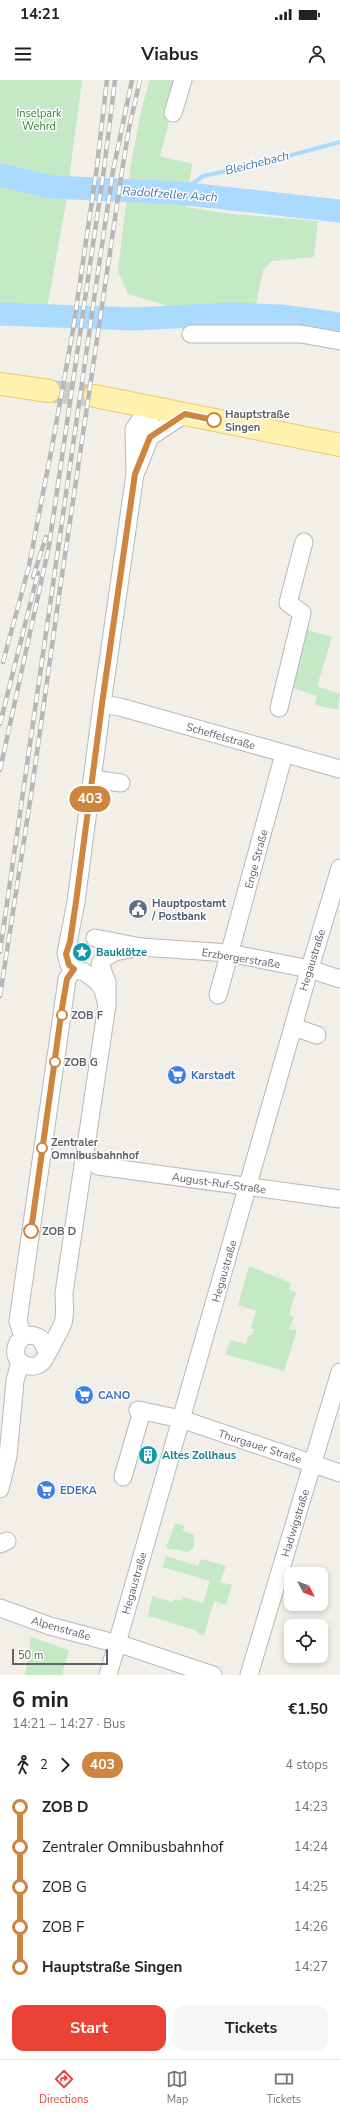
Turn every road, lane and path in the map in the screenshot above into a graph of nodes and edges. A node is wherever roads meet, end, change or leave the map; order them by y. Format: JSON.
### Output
{"nodes":[{"id":1,"x":183,"y":80,"type":"edge"},
{"id":2,"x":173,"y":114,"type":"dead end"},
{"id":3,"x":191,"y":334,"type":"dead end"},
{"id":4,"x":340,"y":341,"type":"edge"},
{"id":5,"x":0,"y":384,"type":"edge"},
{"id":6,"x":50,"y":391,"type":"tunnel mouth"},
{"id":7,"x":95,"y":396,"type":"tunnel mouth"},
{"id":8,"x":116,"y":400,"type":"junction"},
{"id":9,"x":149,"y":408,"type":"junction"},
{"id":10,"x":185,"y":414,"type":"junction"},
{"id":11,"x":134,"y":429,"type":"junction"},
{"id":12,"x":150,"y":437,"type":"junction"},
{"id":13,"x":340,"y":445,"type":"edge"},
{"id":14,"x":135,"y":474,"type":"junction"},
{"id":15,"x":304,"y":542,"type":"dead end"},
{"id":16,"x":102,"y":704,"type":"junction"},
{"id":17,"x":279,"y":708,"type":"dead end"},
{"id":18,"x":284,"y":754,"type":"junction"},
{"id":19,"x":340,"y":769,"type":"edge"},
{"id":20,"x":92,"y":780,"type":"junction"},
{"id":21,"x":121,"y":784,"type":"dead end"},
{"id":22,"x":340,"y":868,"type":"edge"},
{"id":23,"x":76,"y":902,"type":"junction"},
{"id":24,"x":93,"y":937,"type":"junction"},
{"id":25,"x":70,"y":942,"type":"junction"},
{"id":26,"x":141,"y":947,"type":"junction"},
{"id":27,"x":230,"y":952,"type":"junction"},
{"id":28,"x":101,"y":962,"type":"junction"},
{"id":29,"x":310,"y":969,"type":"junction"},
{"id":30,"x":79,"y":971,"type":"junction"},
{"id":31,"x":340,"y":978,"type":"edge"},
{"id":32,"x":218,"y":995,"type":"dead end"},
{"id":33,"x":107,"y":1006,"type":"junction"},
{"id":34,"x":293,"y":1027,"type":"junction"},
{"id":35,"x":317,"y":1035,"type":"dead end"},
{"id":36,"x":98,"y":1166,"type":"dead end"},
{"id":37,"x":248,"y":1187,"type":"junction"},
{"id":38,"x":340,"y":1199,"type":"edge"},
{"id":39,"x":64,"y":1302,"type":"junction"},
{"id":40,"x":30,"y":1337,"type":"junction"},
{"id":41,"x":46,"y":1352,"type":"junction"},
{"id":42,"x":20,"y":1362,"type":"junction"},
{"id":43,"x":340,"y":1372,"type":"edge"},
{"id":44,"x":181,"y":1419,"type":"junction"},
{"id":45,"x":313,"y":1464,"type":"junction"},
{"id":46,"x":340,"y":1473,"type":"edge"},
{"id":47,"x":124,"y":1477,"type":"dead end"},
{"id":48,"x":0,"y":1489,"type":"edge"},
{"id":49,"x":0,"y":1608,"type":"edge"},
{"id":50,"x":117,"y":1643,"type":"junction"},
{"id":51,"x":108,"y":1675,"type":"edge"},
{"id":52,"x":213,"y":1675,"type":"edge"},
{"id":53,"x":250,"y":1675,"type":"edge"}],
"edges":[{"from":1,"to":2,"type":"street"},
{"from":3,"to":4,"type":"street"},
{"from":5,"to":6,"type":"main road"},
{"from":7,"to":8,"type":"main road"},
{"from":8,"to":9,"type":"main road"},
{"from":8,"to":11,"type":"street"},
{"from":9,"to":10,"type":"main road"},
{"from":9,"to":11,"type":"street"},
{"from":9,"to":12,"type":"street"},
{"from":10,"to":12,"type":"street"},
{"from":10,"to":13,"type":"main road"},
{"from":11,"to":14,"type":"street"},
{"from":12,"to":14,"type":"street"},
{"from":14,"to":16,"type":"street"},
{"from":15,"to":17,"type":"street"},
{"from":16,"to":18,"type":"street","name":"Scheffelstraße"},
{"from":16,"to":20,"type":"street"},
{"from":18,"to":19,"type":"street","name":"Scheffelstraße"},
{"from":18,"to":27,"type":"street","name":"Enge Straße"},
{"from":20,"to":21,"type":"street"},
{"from":20,"to":23,"type":"street"},
{"from":22,"to":29,"type":"street","name":"Hegaustraße"},
{"from":23,"to":24,"type":"street"},
{"from":23,"to":25,"type":"street"},
{"from":24,"to":25,"type":"street"},
{"from":24,"to":26,"type":"street","name":"Erzbergerstraße"},
{"from":24,"to":28,"type":"street"},
{"from":25,"to":30,"type":"street"},
{"from":26,"to":27,"type":"street","name":"Erzbergerstraße"},
{"from":26,"to":28,"type":"street","name":"Erzbergerstraße"},
{"from":27,"to":29,"type":"street","name":"Erzbergerstraße"},
{"from":27,"to":32,"type":"street","name":"Enge Straße"},
{"from":28,"to":30,"type":"street"},
{"from":28,"to":33,"type":"street"},
{"from":29,"to":31,"type":"street","name":"Erzbergerstraße"},
{"from":29,"to":34,"type":"street","name":"Hegaustraße"},
{"from":30,"to":33,"type":"street"},
{"from":30,"to":40,"type":"street"},
{"from":33,"to":39,"type":"street"},
{"from":34,"to":35,"type":"street"},
{"from":34,"to":37,"type":"street","name":"Hegaustraße"},
{"from":36,"to":37,"type":"street","name":"August-Ruf-Straße"},
{"from":37,"to":38,"type":"street","name":"August-Ruf-Straße"},
{"from":37,"to":44,"type":"street","name":"Hegaustraße"},
{"from":39,"to":40,"type":"street"},
{"from":39,"to":41,"type":"street"},
{"from":40,"to":41,"type":"street"},
{"from":40,"to":42,"type":"street"},
{"from":41,"to":42,"type":"street"},
{"from":42,"to":48,"type":"street"},
{"from":43,"to":45,"type":"street","name":"Hadwigstraße"},
{"from":44,"to":45,"type":"street","name":"Thurgauer Straße"},
{"from":44,"to":47,"type":"street","name":"Thurgauer Straße"},
{"from":44,"to":50,"type":"street","name":"Hegaustraße"},
{"from":45,"to":46,"type":"street","name":"Thurgauer Straße"},
{"from":45,"to":53,"type":"street","name":"Hadwigstraße"},
{"from":49,"to":50,"type":"street","name":"Alpenstraße"},
{"from":50,"to":51,"type":"street","name":"Hegaustraße"},
{"from":50,"to":52,"type":"street","name":"Alpenstraße"}]}
